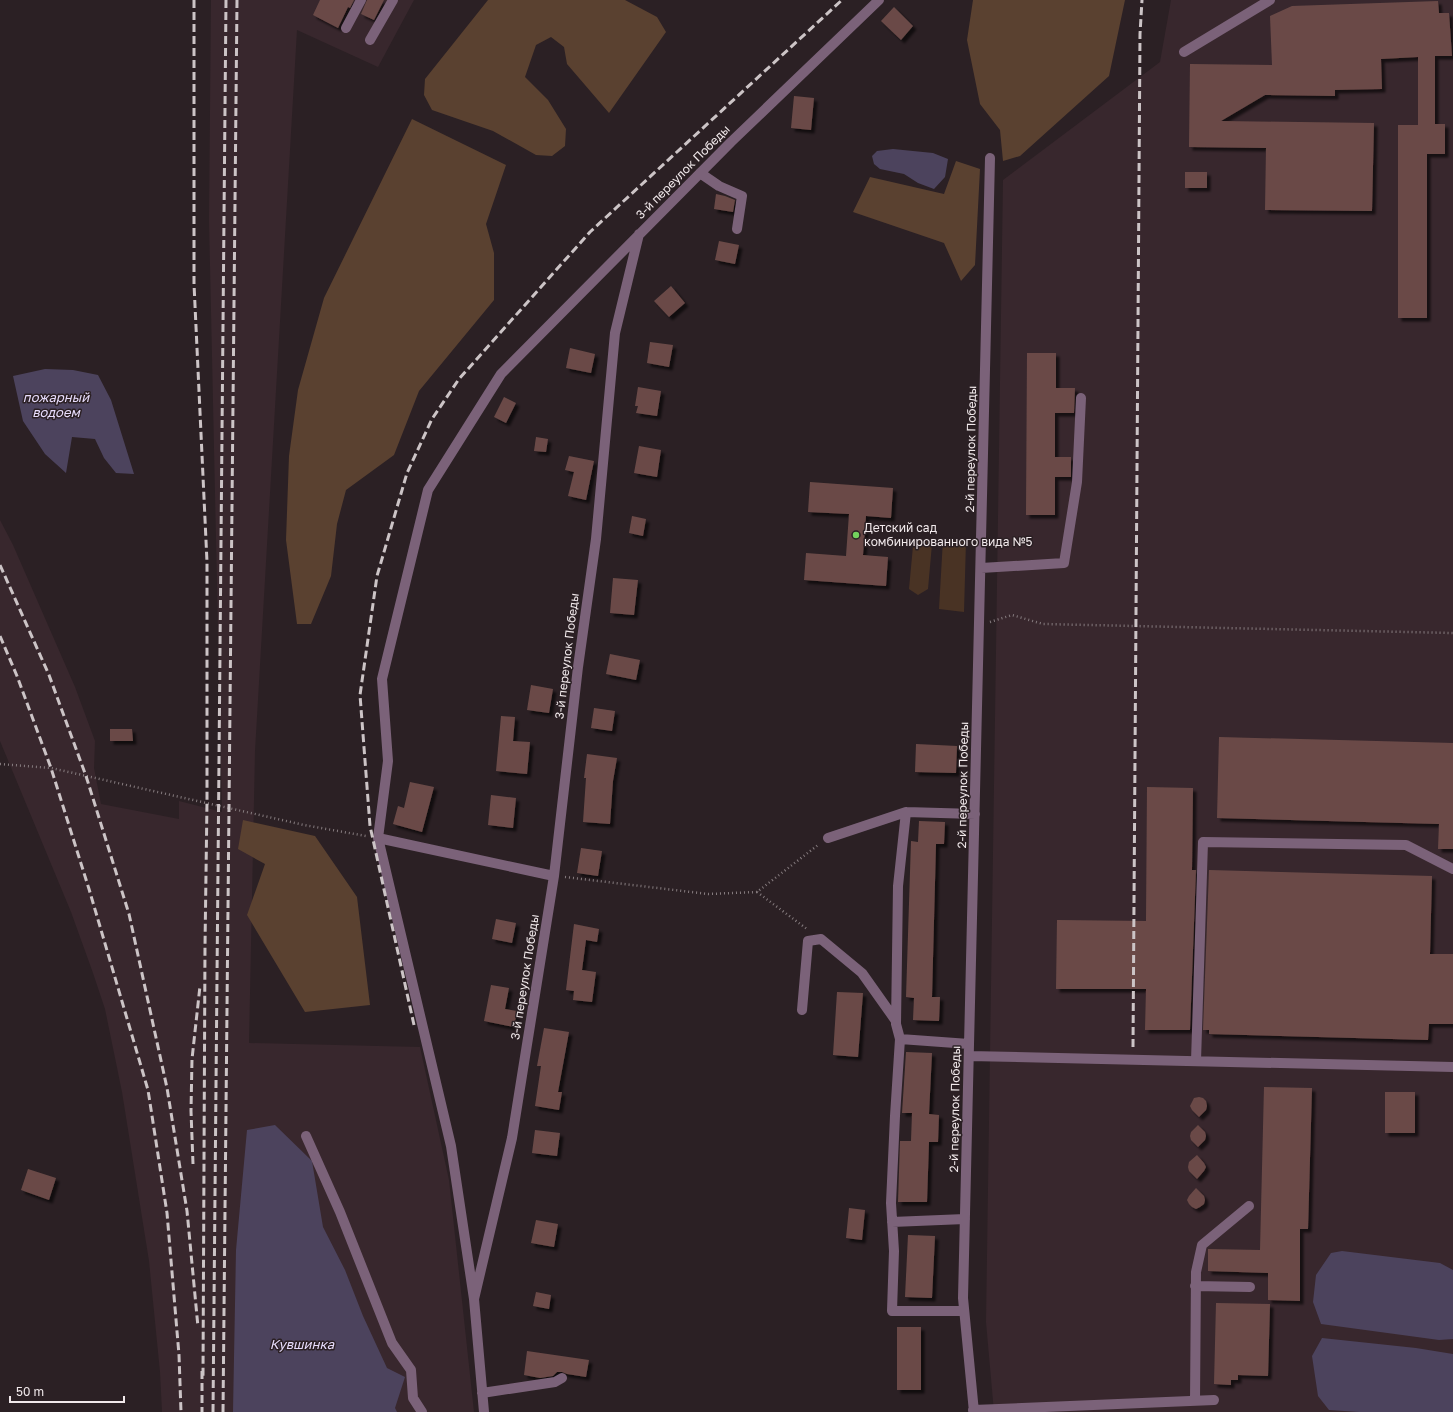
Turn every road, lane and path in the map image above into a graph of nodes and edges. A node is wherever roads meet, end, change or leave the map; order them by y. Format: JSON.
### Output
{"nodes":[{"id":1,"x":360,"y":0,"type":"edge"},
{"id":2,"x":393,"y":0,"type":"edge"},
{"id":3,"x":879,"y":0,"type":"edge"},
{"id":4,"x":1270,"y":0,"type":"edge"},
{"id":5,"x":346,"y":28,"type":"dead end"},
{"id":6,"x":370,"y":40,"type":"dead end"},
{"id":7,"x":1184,"y":52,"type":"dead end"},
{"id":8,"x":990,"y":158,"type":"dead end"},
{"id":9,"x":700,"y":173,"type":"junction"},
{"id":10,"x":737,"y":229,"type":"dead end"},
{"id":11,"x":639,"y":234,"type":"junction"},
{"id":12,"x":1081,"y":398,"type":"dead end"},
{"id":13,"x":981,"y":568,"type":"junction"},
{"id":14,"x":980,"y":625,"type":"junction"},
{"id":15,"x":1453,"y":633,"type":"edge"},
{"id":16,"x":0,"y":764,"type":"edge"},
{"id":17,"x":906,"y":812,"type":"junction"},
{"id":18,"x":975,"y":814,"type":"junction"},
{"id":19,"x":378,"y":838,"type":"junction"},
{"id":20,"x":828,"y":838,"type":"joint"},
{"id":21,"x":1453,"y":869,"type":"edge"},
{"id":22,"x":554,"y":876,"type":"junction"},
{"id":23,"x":757,"y":892,"type":"junction"},
{"id":24,"x":821,"y":939,"type":"junction"},
{"id":25,"x":802,"y":1010,"type":"dead end"},
{"id":26,"x":896,"y":1021,"type":"junction"},
{"id":27,"x":900,"y":1039,"type":"junction"},
{"id":28,"x":970,"y":1044,"type":"junction"},
{"id":29,"x":969,"y":1056,"type":"junction"},
{"id":30,"x":1196,"y":1061,"type":"junction"},
{"id":31,"x":1453,"y":1066,"type":"edge"},
{"id":32,"x":306,"y":1136,"type":"dead end"},
{"id":33,"x":1249,"y":1206,"type":"dead end"},
{"id":34,"x":965,"y":1219,"type":"junction"},
{"id":35,"x":892,"y":1222,"type":"junction"},
{"id":36,"x":1195,"y":1286,"type":"junction"},
{"id":37,"x":1250,"y":1287,"type":"dead end"},
{"id":38,"x":474,"y":1299,"type":"junction"},
{"id":39,"x":964,"y":1311,"type":"junction"},
{"id":40,"x":562,"y":1378,"type":"dead end"},
{"id":41,"x":482,"y":1393,"type":"junction"},
{"id":42,"x":1214,"y":1400,"type":"dead end"},
{"id":43,"x":1195,"y":1401,"type":"junction"},
{"id":44,"x":974,"y":1411,"type":"edge"},
{"id":45,"x":422,"y":1412,"type":"edge"},
{"id":46,"x":484,"y":1412,"type":"edge"}],
"edges":[{"from":1,"to":5,"type":"street"},
{"from":2,"to":6,"type":"street"},
{"from":3,"to":9,"type":"street","name":"3-й переулок Победы"},
{"from":4,"to":7,"type":"street"},
{"from":8,"to":13,"type":"street","name":"2-й переулок Победы"},
{"from":9,"to":10,"type":"street"},
{"from":9,"to":11,"type":"street","name":"3-й переулок Победы"},
{"from":11,"to":19,"type":"street"},
{"from":11,"to":22,"type":"street","name":"3-й переулок Победы"},
{"from":12,"to":13,"type":"street"},
{"from":13,"to":14,"type":"street","name":"2-й переулок Победы"},
{"from":14,"to":15,"type":"path"},
{"from":14,"to":18,"type":"street","name":"2-й переулок Победы"},
{"from":16,"to":19,"type":"path"},
{"from":17,"to":18,"type":"street"},
{"from":17,"to":20,"type":"street"},
{"from":17,"to":26,"type":"street"},
{"from":18,"to":28,"type":"street","name":"2-й переулок Победы"},
{"from":19,"to":22,"type":"street"},
{"from":19,"to":38,"type":"street"},
{"from":20,"to":23,"type":"path"},
{"from":21,"to":30,"type":"street"},
{"from":22,"to":23,"type":"path"},
{"from":22,"to":38,"type":"street","name":"3-й переулок Победы"},
{"from":23,"to":24,"type":"path"},
{"from":24,"to":25,"type":"street"},
{"from":24,"to":26,"type":"street"},
{"from":26,"to":27,"type":"street"},
{"from":27,"to":28,"type":"street"},
{"from":27,"to":35,"type":"street"},
{"from":28,"to":29,"type":"street","name":"2-й переулок Победы"},
{"from":29,"to":30,"type":"street"},
{"from":29,"to":34,"type":"street","name":"2-й переулок Победы"},
{"from":30,"to":31,"type":"street"},
{"from":32,"to":45,"type":"street"},
{"from":33,"to":36,"type":"street"},
{"from":34,"to":35,"type":"street"},
{"from":34,"to":39,"type":"street","name":"2-й переулок Победы"},
{"from":35,"to":39,"type":"street"},
{"from":36,"to":37,"type":"street"},
{"from":36,"to":43,"type":"street"},
{"from":38,"to":41,"type":"street","name":"3-й переулок Победы"},
{"from":39,"to":44,"type":"street","name":"2-й переулок Победы"},
{"from":40,"to":41,"type":"street"},
{"from":41,"to":46,"type":"street","name":"3-й переулок Победы"},
{"from":42,"to":43,"type":"street"},
{"from":43,"to":44,"type":"street"}]}
